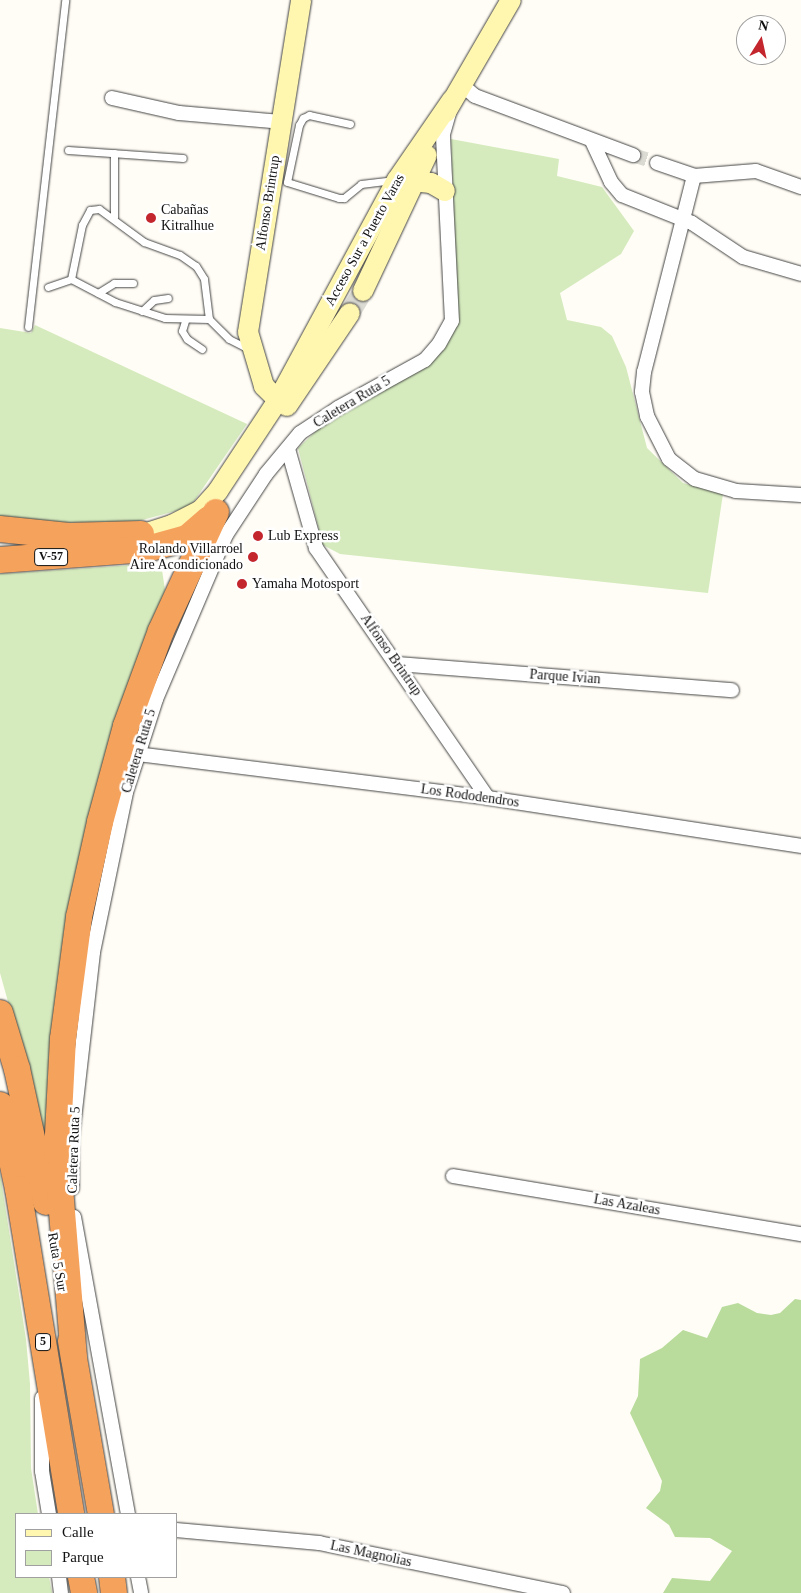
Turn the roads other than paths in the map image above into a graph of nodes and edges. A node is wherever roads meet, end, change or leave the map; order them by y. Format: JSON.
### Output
{"nodes":[{"id":1,"x":65,"y":0,"type":"edge"},
{"id":2,"x":301,"y":0,"type":"edge"},
{"id":3,"x":511,"y":0,"type":"edge"},
{"id":4,"x":456,"y":92,"type":"junction"},
{"id":5,"x":112,"y":98,"type":"dead end"},
{"id":6,"x":281,"y":122,"type":"junction"},
{"id":7,"x":350,"y":124,"type":"dead end"},
{"id":8,"x":592,"y":141,"type":"junction"},
{"id":9,"x":68,"y":150,"type":"dead end"},
{"id":10,"x":114,"y":153,"type":"junction"},
{"id":11,"x":633,"y":155,"type":"tunnel mouth"},
{"id":12,"x":183,"y":158,"type":"dead end"},
{"id":13,"x":657,"y":163,"type":"tunnel mouth"},
{"id":14,"x":694,"y":176,"type":"junction"},
{"id":15,"x":406,"y":180,"type":"junction"},
{"id":16,"x":801,"y":188,"type":"edge"},
{"id":17,"x":445,"y":191,"type":"junction"},
{"id":18,"x":114,"y":217,"type":"junction"},
{"id":19,"x":684,"y":220,"type":"junction"},
{"id":20,"x":801,"y":274,"type":"edge"},
{"id":21,"x":71,"y":279,"type":"junction"},
{"id":22,"x":133,"y":283,"type":"dead end"},
{"id":23,"x":48,"y":287,"type":"dead end"},
{"id":24,"x":363,"y":291,"type":"tunnel mouth"},
{"id":25,"x":98,"y":293,"type":"junction"},
{"id":26,"x":168,"y":298,"type":"dead end"},
{"id":27,"x":142,"y":311,"type":"junction"},
{"id":28,"x":350,"y":313,"type":"tunnel mouth"},
{"id":29,"x":209,"y":319,"type":"junction"},
{"id":30,"x":185,"y":321,"type":"junction"},
{"id":31,"x":28,"y":328,"type":"dead end"},
{"id":32,"x":202,"y":349,"type":"dead end"},
{"id":33,"x":251,"y":350,"type":"junction"},
{"id":34,"x":278,"y":400,"type":"junction"},
{"id":35,"x":288,"y":449,"type":"junction"},
{"id":36,"x":801,"y":495,"type":"edge"},
{"id":37,"x":216,"y":512,"type":"junction"},
{"id":38,"x":0,"y":528,"type":"edge"},
{"id":39,"x":147,"y":533,"type":"junction"},
{"id":40,"x":101,"y":554,"type":"junction"},
{"id":41,"x":0,"y":560,"type":"edge"},
{"id":42,"x":398,"y":664,"type":"junction"},
{"id":43,"x":732,"y":690,"type":"dead end"},
{"id":44,"x":137,"y":754,"type":"junction"},
{"id":45,"x":488,"y":798,"type":"junction"},
{"id":46,"x":801,"y":846,"type":"edge"},
{"id":47,"x":0,"y":1013,"type":"edge"},
{"id":48,"x":0,"y":1105,"type":"edge"},
{"id":49,"x":453,"y":1176,"type":"dead end"},
{"id":50,"x":801,"y":1234,"type":"edge"},
{"id":51,"x":42,"y":1335,"type":"junction"},
{"id":52,"x":74,"y":1358,"type":"junction"},
{"id":53,"x":49,"y":1513,"type":"edge"},
{"id":54,"x":71,"y":1513,"type":"edge"},
{"id":55,"x":101,"y":1513,"type":"edge"},
{"id":56,"x":128,"y":1513,"type":"edge"},
{"id":57,"x":178,"y":1530,"type":"edge"},
{"id":58,"x":59,"y":1578,"type":"edge"},
{"id":59,"x":81,"y":1578,"type":"edge"},
{"id":60,"x":112,"y":1578,"type":"edge"},
{"id":61,"x":138,"y":1578,"type":"edge"},
{"id":62,"x":61,"y":1593,"type":"edge"},
{"id":63,"x":84,"y":1593,"type":"edge"},
{"id":64,"x":114,"y":1593,"type":"edge"},
{"id":65,"x":141,"y":1593,"type":"edge"},
{"id":66,"x":563,"y":1593,"type":"edge"}],
"edges":[{"from":1,"to":31,"type":"lane"},
{"from":2,"to":6,"type":"main road","name":"Alfonso Brintrup"},
{"from":3,"to":4,"type":"main road","number":"V-57"},
{"from":4,"to":8,"type":"street"},
{"from":4,"to":15,"type":"main road","name":"Acceso Sur a Puerto Varas","number":"V-57"},
{"from":4,"to":17,"type":"street","name":"Caletera Ruta 5"},
{"from":5,"to":6,"type":"street"},
{"from":6,"to":33,"type":"main road","name":"Alfonso Brintrup"},
{"from":7,"to":15,"type":"lane"},
{"from":8,"to":11,"type":"street"},
{"from":8,"to":19,"type":"street"},
{"from":9,"to":10,"type":"lane"},
{"from":10,"to":12,"type":"lane"},
{"from":10,"to":18,"type":"lane"},
{"from":13,"to":14,"type":"street"},
{"from":14,"to":16,"type":"street"},
{"from":14,"to":19,"type":"street"},
{"from":15,"to":17,"type":"main road"},
{"from":15,"to":24,"type":"main road","name":"Acceso Sur a Puerto Varas","number":"V-57"},
{"from":15,"to":34,"type":"main road","name":"Acceso Sur a Puerto Varas","number":"V-57"},
{"from":17,"to":35,"type":"street","name":"Caletera Ruta 5"},
{"from":18,"to":21,"type":"lane"},
{"from":18,"to":29,"type":"lane"},
{"from":19,"to":20,"type":"street"},
{"from":19,"to":36,"type":"street"},
{"from":21,"to":23,"type":"lane"},
{"from":21,"to":25,"type":"lane"},
{"from":22,"to":25,"type":"lane"},
{"from":25,"to":27,"type":"lane"},
{"from":26,"to":27,"type":"lane"},
{"from":27,"to":30,"type":"lane"},
{"from":28,"to":37,"type":"main road","name":"Acceso Sur a Puerto Varas","number":"V-57"},
{"from":29,"to":30,"type":"lane"},
{"from":29,"to":33,"type":"lane"},
{"from":30,"to":32,"type":"lane"},
{"from":33,"to":34,"type":"main road","name":"Alfonso Brintrup"},
{"from":34,"to":39,"type":"main road","name":"Acceso Sur a Puerto Varas","number":"V-57"},
{"from":35,"to":42,"type":"street","name":"Alfonso Brintrup"},
{"from":35,"to":44,"type":"street","name":"Caletera Ruta 5"},
{"from":37,"to":40,"type":"highway","number":"V-57"},
{"from":37,"to":52,"type":"highway"},
{"from":38,"to":39,"type":"highway"},
{"from":39,"to":40,"type":"highway","number":"V-57"},
{"from":40,"to":41,"type":"highway","number":"V-57"},
{"from":42,"to":43,"type":"street","name":"Parque Ivian"},
{"from":42,"to":45,"type":"street","name":"Alfonso Brintrup"},
{"from":44,"to":45,"type":"street","name":"Los Rododendros"},
{"from":44,"to":56,"type":"street","name":"Caletera Ruta 5"},
{"from":45,"to":46,"type":"street","name":"Los Rododendros"},
{"from":47,"to":52,"type":"highway","name":"Ruta 5 Sur","number":"5"},
{"from":48,"to":51,"type":"highway","name":"Ruta 5 Sur","number":"5"},
{"from":49,"to":50,"type":"street","name":"Las Azaleas"},
{"from":51,"to":53,"type":"street"},
{"from":51,"to":54,"type":"highway","name":"Ruta 5 Sur","number":"5"},
{"from":52,"to":55,"type":"highway","name":"Ruta 5 Sur","number":"5"},
{"from":57,"to":66,"type":"street","name":"Las Magnolias"},
{"from":58,"to":62,"type":"street"},
{"from":59,"to":63,"type":"highway"},
{"from":60,"to":64,"type":"highway"},
{"from":61,"to":65,"type":"street"}]}
